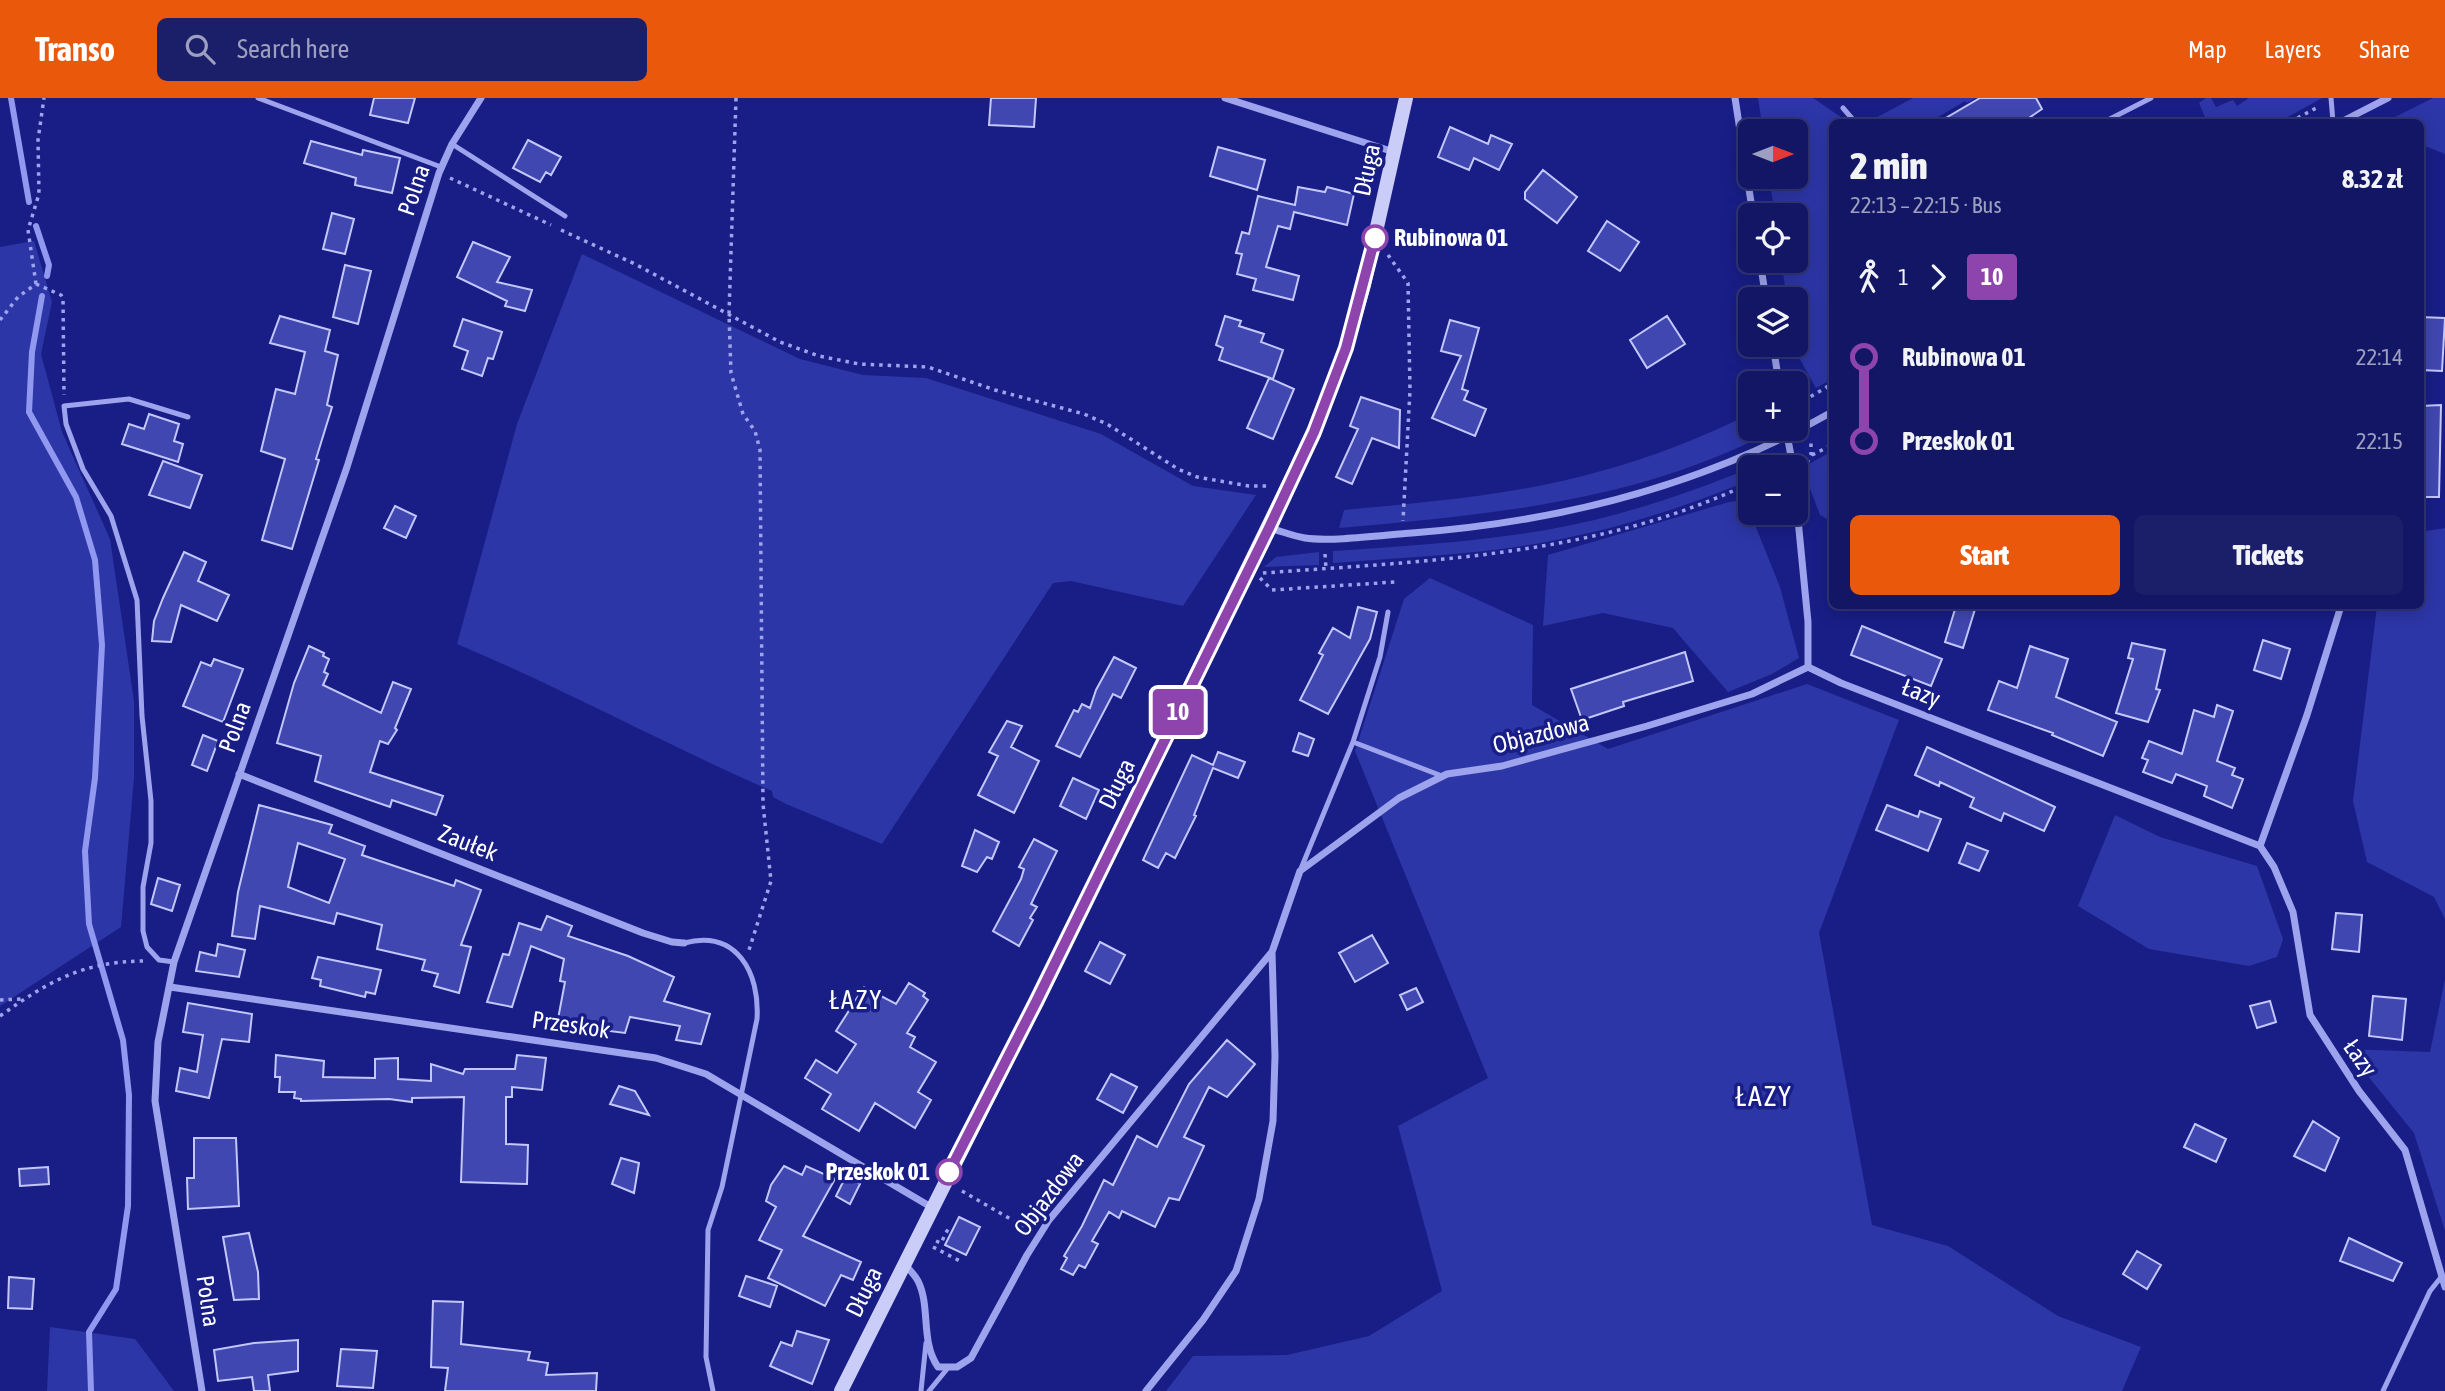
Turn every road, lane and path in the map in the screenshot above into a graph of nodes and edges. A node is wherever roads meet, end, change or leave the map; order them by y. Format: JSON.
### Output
{"nodes":[{"id":1,"x":44,"y":98,"type":"edge"},
{"id":2,"x":258,"y":98,"type":"edge"},
{"id":3,"x":481,"y":98,"type":"edge"},
{"id":4,"x":736,"y":98,"type":"edge"},
{"id":5,"x":1225,"y":98,"type":"edge"},
{"id":6,"x":1406,"y":98,"type":"edge"},
{"id":7,"x":1735,"y":98,"type":"edge"},
{"id":8,"x":2151,"y":98,"type":"edge"},
{"id":9,"x":2388,"y":98,"type":"edge"},
{"id":10,"x":2331,"y":99,"type":"edge"},
{"id":11,"x":1843,"y":108,"type":"dead end"},
{"id":12,"x":1852,"y":119,"type":"edge"},
{"id":13,"x":2110,"y":119,"type":"edge"},
{"id":14,"x":2295,"y":119,"type":"edge"},
{"id":15,"x":2333,"y":119,"type":"edge"},
{"id":16,"x":2347,"y":119,"type":"edge"},
{"id":17,"x":452,"y":144,"type":"junction"},
{"id":18,"x":1394,"y":153,"type":"junction"},
{"id":19,"x":440,"y":170,"type":"junction"},
{"id":20,"x":1751,"y":203,"type":"edge"},
{"id":21,"x":565,"y":216,"type":"dead end"},
{"id":22,"x":1375,"y":238,"type":"junction"},
{"id":23,"x":36,"y":284,"type":"junction"},
{"id":24,"x":729,"y":314,"type":"junction"},
{"id":25,"x":0,"y":320,"type":"edge"},
{"id":26,"x":1829,"y":386,"type":"edge"},
{"id":27,"x":1808,"y":398,"type":"edge"},
{"id":28,"x":64,"y":406,"type":"junction"},
{"id":29,"x":1829,"y":413,"type":"edge"},
{"id":30,"x":188,"y":417,"type":"dead end"},
{"id":31,"x":1808,"y":423,"type":"edge"},
{"id":32,"x":1770,"y":441,"type":"edge"},
{"id":33,"x":1829,"y":446,"type":"edge"},
{"id":34,"x":1811,"y":455,"type":"junction"},
{"id":35,"x":1808,"y":457,"type":"edge"},
{"id":36,"x":1808,"y":461,"type":"edge"},
{"id":37,"x":1273,"y":487,"type":"dead end"},
{"id":38,"x":1738,"y":488,"type":"edge"},
{"id":39,"x":1799,"y":525,"type":"edge"},
{"id":40,"x":1269,"y":528,"type":"junction"},
{"id":41,"x":1402,"y":533,"type":"junction"},
{"id":42,"x":1325,"y":554,"type":"dead end"},
{"id":43,"x":1326,"y":569,"type":"junction"},
{"id":44,"x":1395,"y":582,"type":"dead end"},
{"id":45,"x":2340,"y":609,"type":"edge"},
{"id":46,"x":1388,"y":612,"type":"dead end"},
{"id":47,"x":1808,"y":667,"type":"junction"},
{"id":48,"x":1353,"y":742,"type":"junction"},
{"id":49,"x":239,"y":774,"type":"junction"},
{"id":50,"x":1442,"y":776,"type":"junction"},
{"id":51,"x":2260,"y":846,"type":"junction"},
{"id":52,"x":1300,"y":871,"type":"junction"},
{"id":53,"x":684,"y":943,"type":"joint"},
{"id":54,"x":1272,"y":952,"type":"junction"},
{"id":55,"x":159,"y":960,"type":"junction"},
{"id":56,"x":174,"y":962,"type":"junction"},
{"id":57,"x":746,"y":962,"type":"junction"},
{"id":58,"x":170,"y":987,"type":"junction"},
{"id":59,"x":24,"y":999,"type":"junction"},
{"id":60,"x":0,"y":1000,"type":"edge"},
{"id":61,"x":0,"y":1016,"type":"edge"},
{"id":62,"x":740,"y":1095,"type":"junction"},
{"id":63,"x":961,"y":1191,"type":"dead end"},
{"id":64,"x":932,"y":1207,"type":"junction"},
{"id":65,"x":944,"y":1224,"type":"dead end"},
{"id":66,"x":1023,"y":1226,"type":"dead end"},
{"id":67,"x":936,"y":1241,"type":"dead end"},
{"id":68,"x":933,"y":1247,"type":"dead end"},
{"id":69,"x":960,"y":1261,"type":"dead end"},
{"id":70,"x":904,"y":1263,"type":"junction"},
{"id":71,"x":2442,"y":1276,"type":"junction"},
{"id":72,"x":2445,"y":1287,"type":"edge"},
{"id":73,"x":927,"y":1340,"type":"junction"},
{"id":74,"x":947,"y":1368,"type":"junction"},
{"id":75,"x":202,"y":1391,"type":"edge"},
{"id":76,"x":713,"y":1391,"type":"edge"},
{"id":77,"x":841,"y":1391,"type":"edge"},
{"id":78,"x":921,"y":1391,"type":"edge"},
{"id":79,"x":929,"y":1391,"type":"edge"},
{"id":80,"x":1146,"y":1391,"type":"edge"},
{"id":81,"x":2383,"y":1391,"type":"edge"}],
"edges":[{"from":1,"to":23,"type":"path"},
{"from":2,"to":19,"type":"lane"},
{"from":3,"to":17,"type":"street","name":"Polna"},
{"from":4,"to":24,"type":"path"},
{"from":5,"to":18,"type":"street"},
{"from":6,"to":18,"type":"street","name":"Długa"},
{"from":7,"to":20,"type":"street"},
{"from":8,"to":13,"type":"lane"},
{"from":9,"to":16,"type":"street"},
{"from":10,"to":14,"type":"path"},
{"from":10,"to":15,"type":"lane"},
{"from":11,"to":12,"type":"lane"},
{"from":17,"to":19,"type":"street","name":"Polna"},
{"from":17,"to":21,"type":"lane"},
{"from":18,"to":22,"type":"street","name":"Długa"},
{"from":19,"to":24,"type":"path"},
{"from":19,"to":49,"type":"street","name":"Polna"},
{"from":22,"to":40,"type":"street","name":"Długa"},
{"from":22,"to":41,"type":"path"},
{"from":23,"to":25,"type":"path"},
{"from":23,"to":28,"type":"path"},
{"from":24,"to":37,"type":"path"},
{"from":24,"to":57,"type":"path"},
{"from":26,"to":27,"type":"path"},
{"from":28,"to":30,"type":"lane"},
{"from":28,"to":55,"type":"lane"},
{"from":29,"to":31,"type":"street"},
{"from":32,"to":41,"type":"street"},
{"from":33,"to":34,"type":"path"},
{"from":34,"to":35,"type":"path"},
{"from":34,"to":36,"type":"path"},
{"from":38,"to":43,"type":"path"},
{"from":39,"to":47,"type":"street"},
{"from":40,"to":41,"type":"street"},
{"from":40,"to":64,"type":"street","name":"Długa"},
{"from":42,"to":43,"type":"path"},
{"from":43,"to":44,"type":"path"},
{"from":45,"to":51,"type":"street"},
{"from":46,"to":48,"type":"lane","name":"Objazdowa"},
{"from":47,"to":50,"type":"street","name":"Objazdowa"},
{"from":47,"to":51,"type":"street","name":"Łazy"},
{"from":48,"to":50,"type":"lane"},
{"from":48,"to":52,"type":"lane","name":"Objazdowa"},
{"from":49,"to":53,"type":"street","name":"Zaułek"},
{"from":49,"to":56,"type":"street","name":"Polna"},
{"from":50,"to":52,"type":"street","name":"Objazdowa"},
{"from":51,"to":71,"type":"street","name":"Łazy"},
{"from":52,"to":54,"type":"street","name":"Objazdowa"},
{"from":53,"to":57,"type":"lane"},
{"from":54,"to":74,"type":"street","name":"Objazdowa"},
{"from":54,"to":80,"type":"street","name":"Objazdowa"},
{"from":55,"to":56,"type":"lane"},
{"from":55,"to":59,"type":"path"},
{"from":56,"to":58,"type":"street","name":"Polna"},
{"from":57,"to":62,"type":"lane"},
{"from":58,"to":62,"type":"street","name":"Przeskok"},
{"from":58,"to":75,"type":"street","name":"Polna"},
{"from":59,"to":60,"type":"path"},
{"from":59,"to":61,"type":"path"},
{"from":62,"to":64,"type":"street","name":"Przeskok"},
{"from":62,"to":76,"type":"lane"},
{"from":63,"to":66,"type":"path"},
{"from":64,"to":70,"type":"street","name":"Długa"},
{"from":65,"to":67,"type":"path"},
{"from":68,"to":69,"type":"path"},
{"from":70,"to":73,"type":"street"},
{"from":70,"to":77,"type":"street","name":"Długa"},
{"from":71,"to":72,"type":"street","name":"Łazy"},
{"from":71,"to":81,"type":"lane"},
{"from":73,"to":74,"type":"street"},
{"from":73,"to":78,"type":"lane"},
{"from":74,"to":79,"type":"lane"}]}
